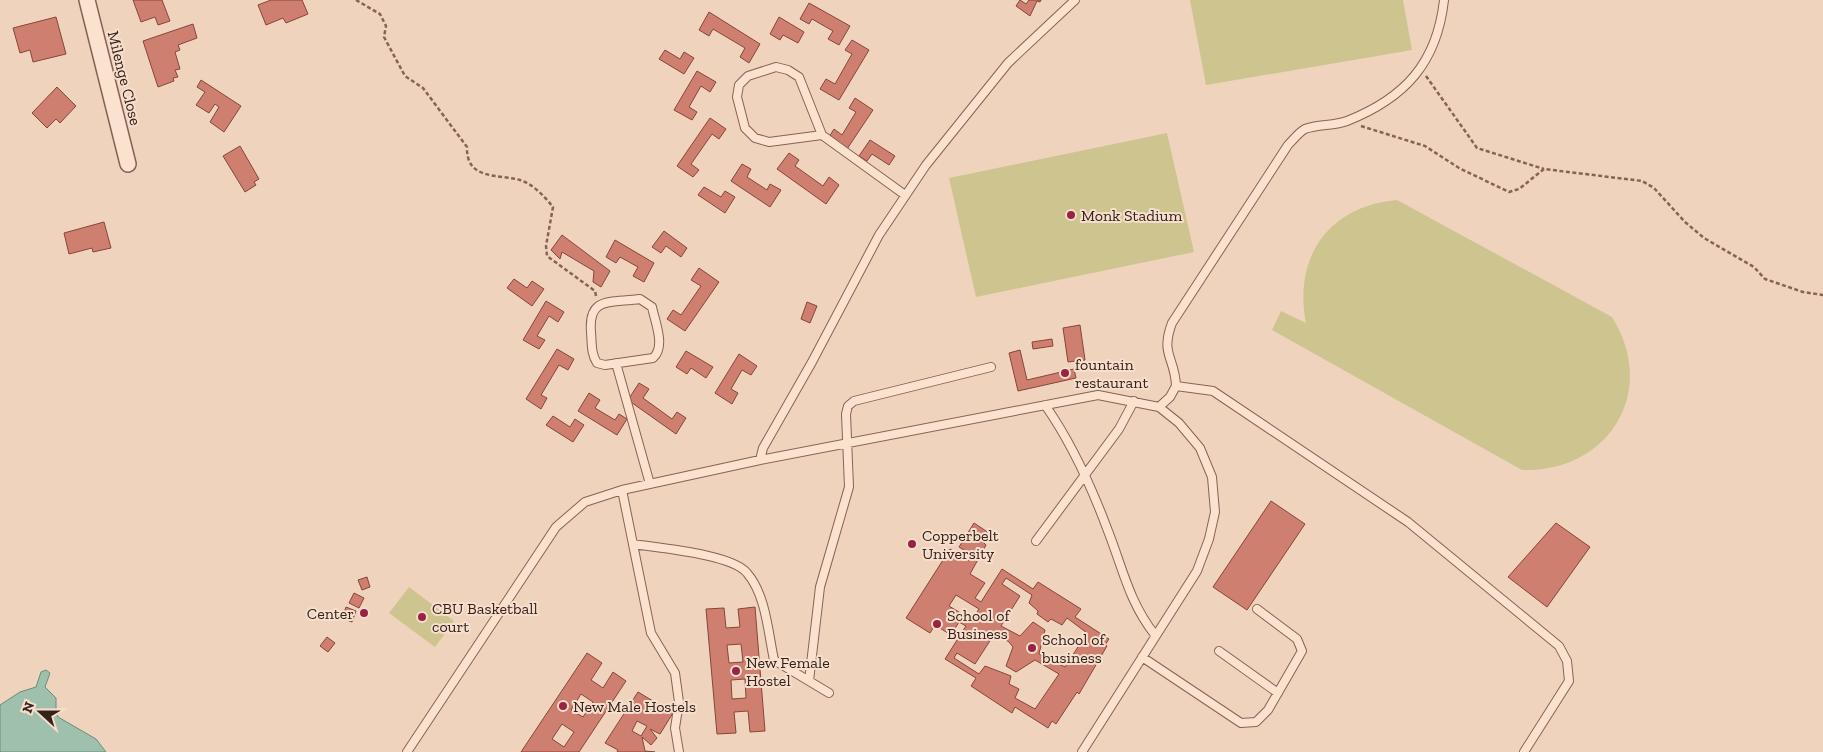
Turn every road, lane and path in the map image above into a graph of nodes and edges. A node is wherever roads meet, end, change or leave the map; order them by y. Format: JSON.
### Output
{"nodes":[{"id":1,"x":87,"y":0,"type":"edge"},
{"id":2,"x":356,"y":0,"type":"edge"},
{"id":3,"x":1075,"y":0,"type":"edge"},
{"id":4,"x":1444,"y":0,"type":"edge"},
{"id":5,"x":1421,"y":70,"type":"junction"},
{"id":6,"x":1345,"y":122,"type":"junction"},
{"id":7,"x":822,"y":135,"type":"junction"},
{"id":8,"x":128,"y":164,"type":"dead end"},
{"id":9,"x":1544,"y":169,"type":"junction"},
{"id":10,"x":905,"y":195,"type":"junction"},
{"id":11,"x":1823,"y":295,"type":"edge"},
{"id":12,"x":598,"y":305,"type":"junction"},
{"id":13,"x":616,"y":363,"type":"junction"},
{"id":14,"x":991,"y":367,"type":"dead end"},
{"id":15,"x":1176,"y":386,"type":"junction"},
{"id":16,"x":1134,"y":401,"type":"junction"},
{"id":17,"x":1045,"y":405,"type":"junction"},
{"id":18,"x":1159,"y":407,"type":"junction"},
{"id":19,"x":847,"y":443,"type":"junction"},
{"id":20,"x":760,"y":460,"type":"junction"},
{"id":21,"x":1084,"y":478,"type":"junction"},
{"id":22,"x":650,"y":484,"type":"junction"},
{"id":23,"x":622,"y":490,"type":"junction"},
{"id":24,"x":1036,"y":541,"type":"dead end"},
{"id":25,"x":633,"y":544,"type":"junction"},
{"id":26,"x":1257,"y":609,"type":"dead end"},
{"id":27,"x":1155,"y":635,"type":"junction"},
{"id":28,"x":1219,"y":651,"type":"dead end"},
{"id":29,"x":1142,"y":657,"type":"junction"},
{"id":30,"x":809,"y":681,"type":"junction"},
{"id":31,"x":829,"y":693,"type":"dead end"},
{"id":32,"x":1278,"y":693,"type":"junction"},
{"id":33,"x":407,"y":752,"type":"edge"},
{"id":34,"x":679,"y":752,"type":"edge"},
{"id":35,"x":1082,"y":752,"type":"edge"},
{"id":36,"x":1524,"y":752,"type":"edge"}],
"edges":[{"from":1,"to":8,"type":"street","name":"Milenge Close"},
{"from":2,"to":12,"type":"path"},
{"from":3,"to":10,"type":"lane"},
{"from":4,"to":5,"type":"lane"},
{"from":5,"to":6,"type":"lane"},
{"from":5,"to":9,"type":"path"},
{"from":6,"to":9,"type":"path"},
{"from":6,"to":15,"type":"lane"},
{"from":7,"to":7,"type":"lane"},
{"from":7,"to":10,"type":"lane"},
{"from":9,"to":11,"type":"path"},
{"from":10,"to":20,"type":"lane"},
{"from":12,"to":13,"type":"lane"},
{"from":12,"to":13,"type":"lane"},
{"from":13,"to":22,"type":"lane"},
{"from":14,"to":19,"type":"lane"},
{"from":15,"to":18,"type":"lane"},
{"from":15,"to":36,"type":"lane"},
{"from":16,"to":17,"type":"lane"},
{"from":16,"to":18,"type":"lane"},
{"from":16,"to":21,"type":"lane"},
{"from":17,"to":19,"type":"lane"},
{"from":17,"to":21,"type":"lane"},
{"from":18,"to":27,"type":"lane"},
{"from":19,"to":20,"type":"lane"},
{"from":19,"to":30,"type":"lane"},
{"from":20,"to":22,"type":"lane"},
{"from":21,"to":24,"type":"lane"},
{"from":21,"to":27,"type":"lane"},
{"from":22,"to":23,"type":"lane"},
{"from":23,"to":25,"type":"lane"},
{"from":23,"to":33,"type":"lane"},
{"from":25,"to":30,"type":"lane"},
{"from":25,"to":34,"type":"lane"},
{"from":26,"to":32,"type":"lane"},
{"from":27,"to":29,"type":"lane"},
{"from":28,"to":32,"type":"lane"},
{"from":29,"to":32,"type":"lane"},
{"from":29,"to":35,"type":"lane"},
{"from":30,"to":31,"type":"lane"}]}
